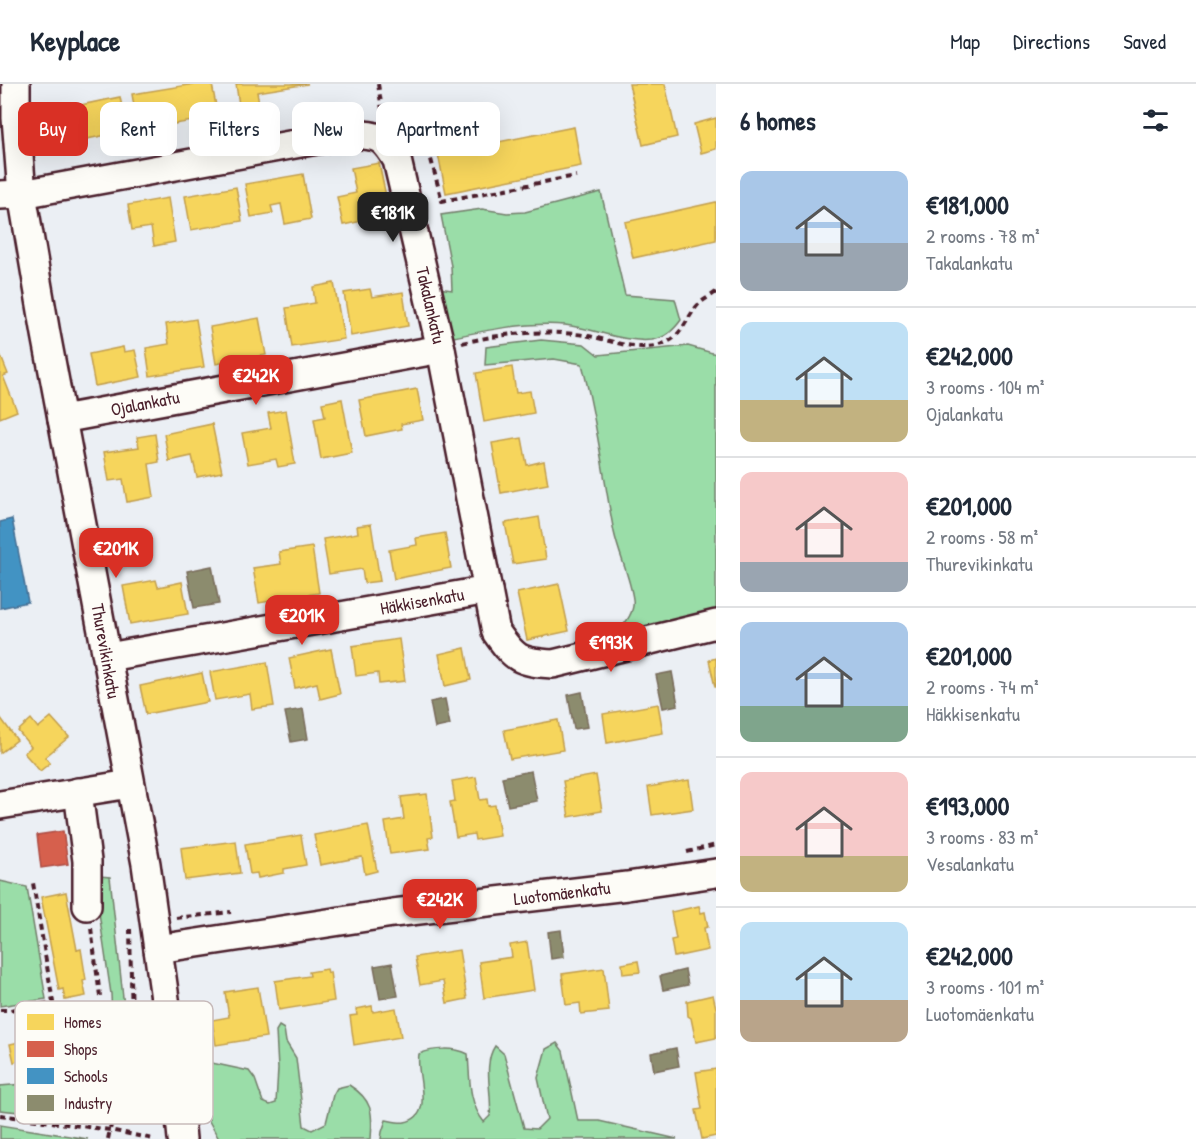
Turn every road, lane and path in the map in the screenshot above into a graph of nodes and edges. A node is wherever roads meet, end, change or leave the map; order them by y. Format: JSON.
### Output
{"nodes":[{"id":1,"x":16,"y":84,"type":"edge"},
{"id":2,"x":430,"y":156,"type":"edge"},
{"id":3,"x":576,"y":176,"type":"dead end"},
{"id":4,"x":11,"y":195,"type":"edge"},
{"id":5,"x":716,"y":292,"type":"edge"},
{"id":6,"x":441,"y":349,"type":"junction"},
{"id":7,"x":62,"y":419,"type":"junction"},
{"id":8,"x":488,"y":590,"type":"junction"},
{"id":9,"x":716,"y":624,"type":"edge"},
{"id":10,"x":108,"y":657,"type":"junction"},
{"id":11,"x":130,"y":784,"type":"junction"},
{"id":12,"x":78,"y":792,"type":"junction"},
{"id":13,"x":0,"y":805,"type":"edge"},
{"id":14,"x":716,"y":873,"type":"edge"},
{"id":15,"x":33,"y":883,"type":"dead end"},
{"id":16,"x":87,"y":906,"type":"joint"},
{"id":17,"x":130,"y":925,"type":"dead end"},
{"id":18,"x":159,"y":949,"type":"junction"},
{"id":19,"x":100,"y":996,"type":"dead end"},
{"id":20,"x":53,"y":1001,"type":"edge"},
{"id":21,"x":132,"y":1001,"type":"edge"},
{"id":22,"x":166,"y":1001,"type":"edge"},
{"id":23,"x":15,"y":1009,"type":"edge"},
{"id":24,"x":0,"y":1010,"type":"edge"},
{"id":25,"x":0,"y":1115,"type":"edge"},
{"id":26,"x":15,"y":1117,"type":"edge"},
{"id":27,"x":66,"y":1124,"type":"edge"},
{"id":28,"x":111,"y":1124,"type":"edge"},
{"id":29,"x":174,"y":1124,"type":"edge"},
{"id":30,"x":181,"y":1124,"type":"edge"},
{"id":31,"x":110,"y":1130,"type":"junction"},
{"id":32,"x":108,"y":1139,"type":"edge"},
{"id":33,"x":153,"y":1139,"type":"edge"},
{"id":34,"x":174,"y":1139,"type":"edge"},
{"id":35,"x":182,"y":1139,"type":"edge"}],
"edges":[{"from":1,"to":4,"type":"street","name":"Thurevikinkatu"},
{"from":2,"to":3,"type":"path"},
{"from":4,"to":6,"type":"street","name":"Takalankatu"},
{"from":4,"to":7,"type":"street","name":"Thurevikinkatu"},
{"from":5,"to":6,"type":"path"},
{"from":6,"to":7,"type":"street","name":"Ojalankatu"},
{"from":6,"to":8,"type":"street","name":"Takalankatu"},
{"from":7,"to":10,"type":"street","name":"Thurevikinkatu"},
{"from":8,"to":9,"type":"street","name":"Takalankatu"},
{"from":8,"to":10,"type":"street","name":"Häkkisenkatu"},
{"from":10,"to":11,"type":"street","name":"Thurevikinkatu"},
{"from":11,"to":12,"type":"street"},
{"from":11,"to":18,"type":"street","name":"Thurevikinkatu"},
{"from":12,"to":13,"type":"street"},
{"from":12,"to":16,"type":"street"},
{"from":14,"to":18,"type":"street","name":"Luotomäenkatu"},
{"from":15,"to":20,"type":"path"},
{"from":16,"to":19,"type":"path"},
{"from":17,"to":21,"type":"path"},
{"from":18,"to":22,"type":"street","name":"Thurevikinkatu"},
{"from":23,"to":24,"type":"path"},
{"from":25,"to":26,"type":"path"},
{"from":27,"to":31,"type":"path"},
{"from":28,"to":31,"type":"path"},
{"from":29,"to":34,"type":"street","name":"Thurevikinkatu"},
{"from":30,"to":35,"type":"street","name":"Thurevikinkatu"},
{"from":31,"to":32,"type":"path"},
{"from":31,"to":33,"type":"path"}]}
